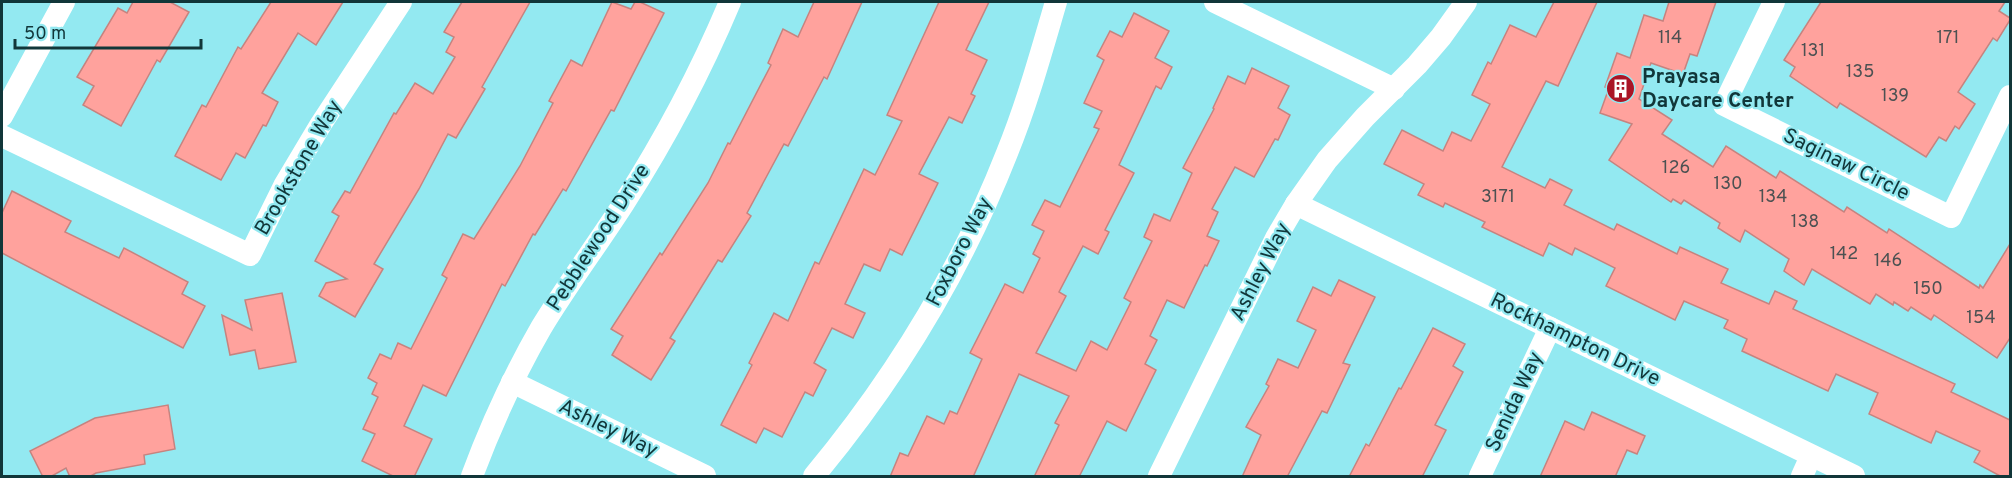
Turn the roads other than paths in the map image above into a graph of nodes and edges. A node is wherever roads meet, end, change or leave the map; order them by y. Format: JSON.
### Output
{"nodes":[{"id":1,"x":64,"y":2,"type":"edge"},
{"id":2,"x":401,"y":2,"type":"edge"},
{"id":3,"x":730,"y":2,"type":"edge"},
{"id":4,"x":1056,"y":2,"type":"edge"},
{"id":5,"x":1215,"y":2,"type":"edge"},
{"id":6,"x":1466,"y":2,"type":"edge"},
{"id":7,"x":1774,"y":2,"type":"edge"},
{"id":8,"x":1394,"y":89,"type":"junction"},
{"id":9,"x":2010,"y":96,"type":"edge"},
{"id":10,"x":2,"y":117,"type":"edge"},
{"id":11,"x":2,"y":136,"type":"edge"},
{"id":12,"x":1296,"y":204,"type":"junction"},
{"id":13,"x":1550,"y":328,"type":"junction"},
{"id":14,"x":512,"y":382,"type":"junction"},
{"id":15,"x":1811,"y":456,"type":"junction"},
{"id":16,"x":472,"y":477,"type":"edge"},
{"id":17,"x":705,"y":477,"type":"edge"},
{"id":18,"x":814,"y":477,"type":"edge"},
{"id":19,"x":1159,"y":477,"type":"edge"},
{"id":20,"x":1480,"y":477,"type":"edge"},
{"id":21,"x":1802,"y":477,"type":"edge"},
{"id":22,"x":1854,"y":477,"type":"edge"}],
"edges":[{"from":1,"to":10,"type":"street"},
{"from":2,"to":11,"type":"street","name":"Brookstone Way"},
{"from":3,"to":14,"type":"street","name":"Pebblewood Drive"},
{"from":4,"to":18,"type":"street","name":"Foxboro Way"},
{"from":5,"to":8,"type":"street"},
{"from":6,"to":8,"type":"street","name":"Ashley Way"},
{"from":7,"to":9,"type":"street","name":"Saginaw Circle"},
{"from":8,"to":12,"type":"street","name":"Ashley Way"},
{"from":12,"to":13,"type":"street","name":"Rockhampton Drive"},
{"from":12,"to":19,"type":"street","name":"Ashley Way"},
{"from":13,"to":15,"type":"street","name":"Rockhampton Drive"},
{"from":13,"to":20,"type":"street","name":"Senida Way"},
{"from":14,"to":16,"type":"street","name":"Pebblewood Drive"},
{"from":14,"to":17,"type":"street","name":"Ashley Way"},
{"from":15,"to":21,"type":"street"},
{"from":15,"to":22,"type":"street","name":"Rockhampton Drive"}]}
